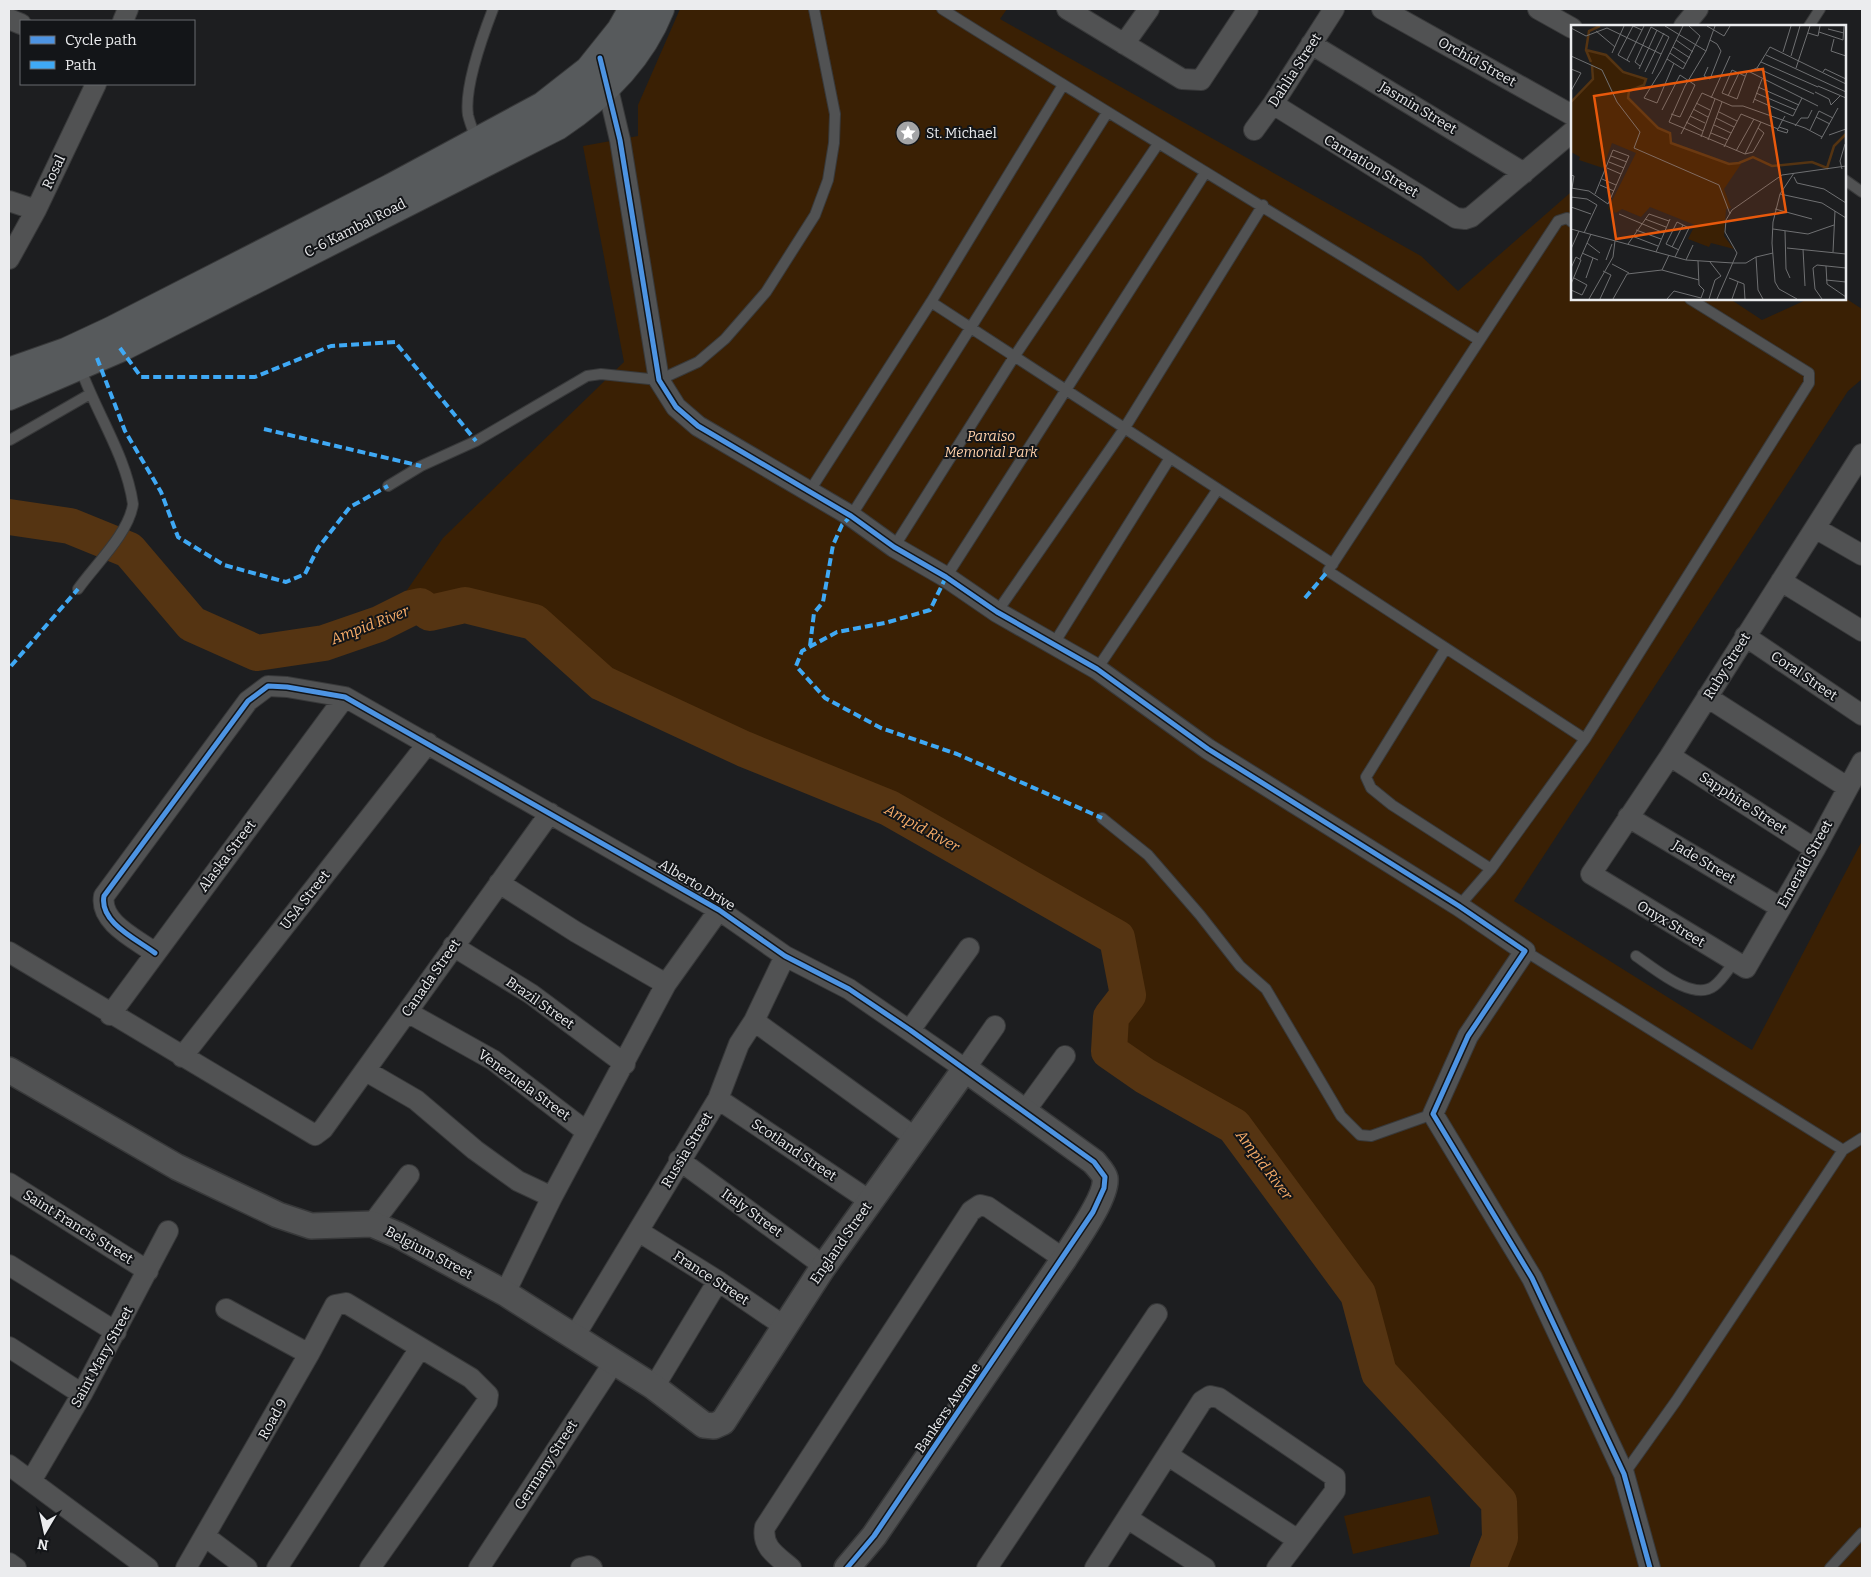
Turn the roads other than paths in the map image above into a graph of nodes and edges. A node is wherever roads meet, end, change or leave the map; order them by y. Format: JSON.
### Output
{"nodes":[{"id":1,"x":493,"y":9,"type":"edge"},
{"id":2,"x":633,"y":9,"type":"edge"},
{"id":3,"x":660,"y":9,"type":"edge"},
{"id":4,"x":814,"y":9,"type":"edge"},
{"id":5,"x":942,"y":9,"type":"edge"},
{"id":6,"x":1067,"y":9,"type":"edge"},
{"id":7,"x":1149,"y":9,"type":"edge"},
{"id":8,"x":1248,"y":9,"type":"edge"},
{"id":9,"x":1334,"y":9,"type":"edge"},
{"id":10,"x":1382,"y":9,"type":"edge"},
{"id":11,"x":1538,"y":9,"type":"edge"},
{"id":12,"x":1698,"y":9,"type":"edge"},
{"id":13,"x":1820,"y":9,"type":"edge"},
{"id":14,"x":1685,"y":25,"type":"edge"},
{"id":15,"x":1810,"y":25,"type":"edge"},
{"id":16,"x":1571,"y":27,"type":"edge"},
{"id":17,"x":1124,"y":44,"type":"junction"},
{"id":18,"x":1311,"y":44,"type":"junction"},
{"id":19,"x":600,"y":58,"type":"junction"},
{"id":20,"x":96,"y":85,"type":"edge"},
{"id":21,"x":1063,"y":85,"type":"junction"},
{"id":22,"x":608,"y":86,"type":"junction"},
{"id":23,"x":1273,"y":104,"type":"junction"},
{"id":24,"x":1107,"y":113,"type":"junction"},
{"id":25,"x":1571,"y":114,"type":"edge"},
{"id":26,"x":1254,"y":130,"type":"dead end"},
{"id":27,"x":1571,"y":133,"type":"edge"},
{"id":28,"x":478,"y":142,"type":"junction"},
{"id":29,"x":1158,"y":144,"type":"junction"},
{"id":30,"x":1204,"y":173,"type":"junction"},
{"id":31,"x":1524,"y":173,"type":"junction"},
{"id":32,"x":1846,"y":181,"type":"edge"},
{"id":33,"x":1862,"y":192,"type":"edge"},
{"id":34,"x":9,"y":201,"type":"edge"},
{"id":35,"x":1263,"y":206,"type":"junction"},
{"id":36,"x":36,"y":210,"type":"junction"},
{"id":37,"x":1571,"y":221,"type":"edge"},
{"id":38,"x":9,"y":259,"type":"edge"},
{"id":39,"x":1692,"y":300,"type":"edge"},
{"id":40,"x":931,"y":302,"type":"junction"},
{"id":41,"x":970,"y":329,"type":"junction"},
{"id":42,"x":1479,"y":340,"type":"junction"},
{"id":43,"x":1014,"y":357,"type":"junction"},
{"id":44,"x":80,"y":366,"type":"junction"},
{"id":45,"x":9,"y":372,"type":"edge"},
{"id":46,"x":659,"y":380,"type":"junction"},
{"id":47,"x":1064,"y":390,"type":"junction"},
{"id":48,"x":90,"y":394,"type":"junction"},
{"id":49,"x":9,"y":396,"type":"edge"},
{"id":50,"x":1124,"y":429,"type":"junction"},
{"id":51,"x":10,"y":440,"type":"dead end"},
{"id":52,"x":1862,"y":454,"type":"edge"},
{"id":53,"x":1170,"y":458,"type":"junction"},
{"id":54,"x":1857,"y":474,"type":"edge"},
{"id":55,"x":388,"y":486,"type":"dead end"},
{"id":56,"x":1218,"y":489,"type":"junction"},
{"id":57,"x":810,"y":492,"type":"junction"},
{"id":58,"x":851,"y":516,"type":"junction"},
{"id":59,"x":1815,"y":528,"type":"junction"},
{"id":60,"x":894,"y":547,"type":"junction"},
{"id":61,"x":1862,"y":555,"type":"edge"},
{"id":62,"x":1333,"y":564,"type":"junction"},
{"id":63,"x":946,"y":577,"type":"junction"},
{"id":64,"x":1781,"y":581,"type":"junction"},
{"id":65,"x":80,"y":586,"type":"dead end"},
{"id":66,"x":996,"y":612,"type":"junction"},
{"id":67,"x":1862,"y":631,"type":"edge"},
{"id":68,"x":1745,"y":636,"type":"junction"},
{"id":69,"x":1054,"y":645,"type":"junction"},
{"id":70,"x":1446,"y":648,"type":"junction"},
{"id":71,"x":1097,"y":669,"type":"junction"},
{"id":72,"x":345,"y":697,"type":"junction"},
{"id":73,"x":1707,"y":697,"type":"junction"},
{"id":74,"x":1862,"y":715,"type":"edge"},
{"id":75,"x":1585,"y":739,"type":"junction"},
{"id":76,"x":428,"y":743,"type":"junction"},
{"id":77,"x":1670,"y":756,"type":"junction"},
{"id":78,"x":1862,"y":762,"type":"edge"},
{"id":79,"x":1847,"y":787,"type":"junction"},
{"id":80,"x":550,"y":813,"type":"junction"},
{"id":81,"x":1628,"y":817,"type":"junction"},
{"id":82,"x":1102,"y":818,"type":"dead end"},
{"id":83,"x":1816,"y":849,"type":"junction"},
{"id":84,"x":1491,"y":869,"type":"junction"},
{"id":85,"x":1594,"y":877,"type":"joint"},
{"id":86,"x":499,"y":883,"type":"junction"},
{"id":87,"x":1459,"y":906,"type":"junction"},
{"id":88,"x":1781,"y":908,"type":"junction"},
{"id":89,"x":719,"y":910,"type":"junction"},
{"id":90,"x":453,"y":946,"type":"junction"},
{"id":91,"x":968,"y":948,"type":"dead end"},
{"id":92,"x":1525,"y":951,"type":"junction"},
{"id":93,"x":9,"y":952,"type":"edge"},
{"id":94,"x":155,"y":953,"type":"junction"},
{"id":95,"x":785,"y":956,"type":"junction"},
{"id":96,"x":1636,"y":956,"type":"dead end"},
{"id":97,"x":1741,"y":964,"type":"junction"},
{"id":98,"x":666,"y":984,"type":"junction"},
{"id":99,"x":407,"y":1012,"type":"junction"},
{"id":100,"x":110,"y":1015,"type":"junction"},
{"id":101,"x":754,"y":1022,"type":"junction"},
{"id":102,"x":995,"y":1026,"type":"dead end"},
{"id":103,"x":910,"y":1030,"type":"junction"},
{"id":104,"x":1065,"y":1056,"type":"dead end"},
{"id":105,"x":182,"y":1057,"type":"junction"},
{"id":106,"x":625,"y":1064,"type":"junction"},
{"id":107,"x":965,"y":1069,"type":"junction"},
{"id":108,"x":9,"y":1070,"type":"edge"},
{"id":109,"x":366,"y":1071,"type":"junction"},
{"id":110,"x":718,"y":1099,"type":"junction"},
{"id":111,"x":1025,"y":1111,"type":"junction"},
{"id":112,"x":1433,"y":1114,"type":"junction"},
{"id":113,"x":587,"y":1132,"type":"junction"},
{"id":114,"x":1862,"y":1138,"type":"edge"},
{"id":115,"x":917,"y":1139,"type":"junction"},
{"id":116,"x":1843,"y":1150,"type":"junction"},
{"id":117,"x":679,"y":1160,"type":"junction"},
{"id":118,"x":409,"y":1175,"type":"dead end"},
{"id":119,"x":9,"y":1183,"type":"edge"},
{"id":120,"x":552,"y":1197,"type":"junction"},
{"id":121,"x":870,"y":1201,"type":"junction"},
{"id":122,"x":372,"y":1224,"type":"junction"},
{"id":123,"x":168,"y":1231,"type":"dead end"},
{"id":124,"x":638,"y":1231,"type":"junction"},
{"id":125,"x":1064,"y":1259,"type":"junction"},
{"id":126,"x":9,"y":1265,"type":"edge"},
{"id":127,"x":824,"y":1266,"type":"junction"},
{"id":128,"x":148,"y":1271,"type":"junction"},
{"id":129,"x":718,"y":1281,"type":"junction"},
{"id":130,"x":505,"y":1293,"type":"junction"},
{"id":131,"x":226,"y":1309,"type":"dead end"},
{"id":132,"x":1157,"y":1314,"type":"dead end"},
{"id":133,"x":784,"y":1326,"type":"junction"},
{"id":134,"x":116,"y":1332,"type":"junction"},
{"id":135,"x":574,"y":1336,"type":"junction"},
{"id":136,"x":9,"y":1347,"type":"edge"},
{"id":137,"x":420,"y":1348,"type":"junction"},
{"id":138,"x":309,"y":1354,"type":"junction"},
{"id":139,"x":614,"y":1362,"type":"junction"},
{"id":140,"x":654,"y":1388,"type":"junction"},
{"id":141,"x":82,"y":1394,"type":"junction"},
{"id":142,"x":723,"y":1422,"type":"joint"},
{"id":143,"x":1169,"y":1456,"type":"junction"},
{"id":144,"x":9,"y":1465,"type":"edge"},
{"id":145,"x":1624,"y":1474,"type":"junction"},
{"id":146,"x":31,"y":1481,"type":"junction"},
{"id":147,"x":1127,"y":1518,"type":"junction"},
{"id":148,"x":1862,"y":1533,"type":"edge"},
{"id":149,"x":206,"y":1537,"type":"junction"},
{"id":150,"x":1298,"y":1540,"type":"junction"},
{"id":151,"x":9,"y":1562,"type":"edge"},
{"id":152,"x":16,"y":1568,"type":"edge"},
{"id":153,"x":148,"y":1568,"type":"edge"},
{"id":154,"x":186,"y":1568,"type":"edge"},
{"id":155,"x":247,"y":1568,"type":"edge"},
{"id":156,"x":277,"y":1568,"type":"edge"},
{"id":157,"x":370,"y":1568,"type":"edge"},
{"id":158,"x":479,"y":1568,"type":"edge"},
{"id":159,"x":581,"y":1568,"type":"edge"},
{"id":160,"x":592,"y":1568,"type":"edge"},
{"id":161,"x":790,"y":1568,"type":"edge"},
{"id":162,"x":847,"y":1568,"type":"edge"},
{"id":163,"x":988,"y":1568,"type":"edge"},
{"id":164,"x":1095,"y":1568,"type":"edge"},
{"id":165,"x":1205,"y":1568,"type":"edge"},
{"id":166,"x":1277,"y":1568,"type":"edge"},
{"id":167,"x":1650,"y":1568,"type":"edge"},
{"id":168,"x":1830,"y":1568,"type":"edge"}],
"edges":[{"from":1,"to":28,"type":"lane"},
{"from":2,"to":19,"type":"main road","name":"C-6 Kambal Road"},
{"from":3,"to":22,"type":"main road","name":"C-6 Kambal Road"},
{"from":4,"to":46,"type":"lane"},
{"from":5,"to":21,"type":"lane"},
{"from":6,"to":17,"type":"street"},
{"from":7,"to":17,"type":"street"},
{"from":8,"to":17,"type":"street"},
{"from":9,"to":18,"type":"street","name":"Dahlia Street"},
{"from":10,"to":25,"type":"street","name":"Orchid Street"},
{"from":11,"to":16,"type":"street"},
{"from":12,"to":14,"type":"street"},
{"from":13,"to":15,"type":"lane"},
{"from":18,"to":23,"type":"street","name":"Dahlia Street"},
{"from":18,"to":31,"type":"street","name":"Jasmin Street"},
{"from":19,"to":22,"type":"street"},
{"from":19,"to":28,"type":"main road","name":"C-6 Kambal Road"},
{"from":20,"to":36,"type":"street","name":"Rosal"},
{"from":21,"to":24,"type":"lane"},
{"from":21,"to":40,"type":"lane"},
{"from":22,"to":44,"type":"main road","name":"C-6 Kambal Road"},
{"from":22,"to":46,"type":"street"},
{"from":23,"to":26,"type":"street","name":"Dahlia Street"},
{"from":23,"to":31,"type":"street","name":"Carnation Street"},
{"from":24,"to":29,"type":"lane"},
{"from":24,"to":41,"type":"lane"},
{"from":27,"to":31,"type":"street"},
{"from":28,"to":45,"type":"main road","name":"C-6 Kambal Road"},
{"from":29,"to":30,"type":"lane"},
{"from":29,"to":43,"type":"lane"},
{"from":30,"to":35,"type":"lane"},
{"from":30,"to":47,"type":"lane"},
{"from":32,"to":33,"type":"lane"},
{"from":34,"to":36,"type":"street"},
{"from":35,"to":42,"type":"lane"},
{"from":35,"to":50,"type":"lane"},
{"from":36,"to":38,"type":"street","name":"Rosal"},
{"from":37,"to":42,"type":"lane"},
{"from":39,"to":75,"type":"lane"},
{"from":40,"to":41,"type":"lane"},
{"from":40,"to":57,"type":"lane"},
{"from":41,"to":43,"type":"lane"},
{"from":41,"to":58,"type":"lane"},
{"from":42,"to":62,"type":"lane"},
{"from":43,"to":47,"type":"lane"},
{"from":43,"to":60,"type":"lane"},
{"from":44,"to":48,"type":"lane"},
{"from":44,"to":49,"type":"main road","name":"C-6 Kambal Road"},
{"from":46,"to":55,"type":"lane"},
{"from":46,"to":57,"type":"street"},
{"from":47,"to":50,"type":"lane"},
{"from":47,"to":63,"type":"lane"},
{"from":48,"to":51,"type":"lane"},
{"from":48,"to":65,"type":"lane"},
{"from":50,"to":53,"type":"lane"},
{"from":50,"to":66,"type":"lane"},
{"from":52,"to":54,"type":"street","name":"Ruby Street"},
{"from":53,"to":56,"type":"lane"},
{"from":53,"to":69,"type":"lane"},
{"from":54,"to":59,"type":"street","name":"Ruby Street"},
{"from":56,"to":62,"type":"lane"},
{"from":56,"to":71,"type":"lane"},
{"from":57,"to":58,"type":"street"},
{"from":58,"to":60,"type":"street"},
{"from":59,"to":61,"type":"street"},
{"from":59,"to":64,"type":"street","name":"Ruby Street"},
{"from":60,"to":63,"type":"street"},
{"from":62,"to":70,"type":"lane"},
{"from":63,"to":66,"type":"street"},
{"from":64,"to":67,"type":"street"},
{"from":64,"to":68,"type":"street","name":"Ruby Street"},
{"from":66,"to":69,"type":"street"},
{"from":68,"to":73,"type":"street","name":"Ruby Street"},
{"from":68,"to":74,"type":"street","name":"Coral Street"},
{"from":69,"to":71,"type":"street"},
{"from":70,"to":75,"type":"lane"},
{"from":70,"to":84,"type":"lane"},
{"from":71,"to":87,"type":"street"},
{"from":72,"to":76,"type":"street","name":"Alberto Drive"},
{"from":72,"to":94,"type":"street","name":"Alaska Street"},
{"from":72,"to":94,"type":"street","name":"Alberto Drive"},
{"from":73,"to":77,"type":"street","name":"Ruby Street"},
{"from":73,"to":79,"type":"street"},
{"from":75,"to":84,"type":"lane"},
{"from":76,"to":80,"type":"street","name":"Alberto Drive"},
{"from":76,"to":105,"type":"street","name":"USA Street"},
{"from":77,"to":81,"type":"street","name":"Ruby Street"},
{"from":77,"to":83,"type":"street","name":"Sapphire Street"},
{"from":78,"to":79,"type":"street","name":"Emerald Street"},
{"from":79,"to":83,"type":"street","name":"Emerald Street"},
{"from":80,"to":86,"type":"street","name":"Canada Street"},
{"from":80,"to":89,"type":"street","name":"Alberto Drive"},
{"from":81,"to":85,"type":"street","name":"Ruby Street"},
{"from":81,"to":88,"type":"street","name":"Jade Street"},
{"from":82,"to":112,"type":"lane"},
{"from":83,"to":88,"type":"street","name":"Emerald Street"},
{"from":84,"to":87,"type":"lane"},
{"from":85,"to":97,"type":"street","name":"Onyx Street"},
{"from":86,"to":90,"type":"street","name":"Canada Street"},
{"from":86,"to":98,"type":"street"},
{"from":87,"to":92,"type":"street"},
{"from":88,"to":97,"type":"street","name":"Emerald Street"},
{"from":89,"to":95,"type":"street","name":"Alberto Drive"},
{"from":89,"to":98,"type":"street"},
{"from":90,"to":99,"type":"street","name":"Canada Street"},
{"from":90,"to":106,"type":"street","name":"Brazil Street"},
{"from":91,"to":103,"type":"street"},
{"from":92,"to":112,"type":"street"},
{"from":92,"to":116,"type":"lane"},
{"from":93,"to":100,"type":"street"},
{"from":94,"to":100,"type":"street","name":"Alaska Street"},
{"from":95,"to":101,"type":"street","name":"Russia Street"},
{"from":95,"to":103,"type":"street","name":"Alberto Drive"},
{"from":96,"to":97,"type":"lane"},
{"from":98,"to":106,"type":"street"},
{"from":99,"to":109,"type":"street","name":"Canada Street"},
{"from":99,"to":113,"type":"street","name":"Venezuela Street"},
{"from":100,"to":105,"type":"street"},
{"from":101,"to":110,"type":"street","name":"Russia Street"},
{"from":101,"to":115,"type":"street"},
{"from":102,"to":107,"type":"street"},
{"from":103,"to":107,"type":"street","name":"Alberto Drive"},
{"from":104,"to":111,"type":"street"},
{"from":105,"to":109,"type":"street","name":"Canada Street"},
{"from":106,"to":113,"type":"street"},
{"from":107,"to":111,"type":"street","name":"Alberto Drive"},
{"from":107,"to":115,"type":"street","name":"England Street"},
{"from":108,"to":122,"type":"street","name":"Belgium Street"},
{"from":109,"to":120,"type":"street"},
{"from":110,"to":117,"type":"street","name":"Russia Street"},
{"from":110,"to":121,"type":"street","name":"Scotland Street"},
{"from":111,"to":125,"type":"street","name":"Bankers Avenue"},
{"from":112,"to":145,"type":"street"},
{"from":113,"to":120,"type":"street"},
{"from":114,"to":116,"type":"lane"},
{"from":115,"to":121,"type":"street","name":"England Street"},
{"from":116,"to":145,"type":"lane"},
{"from":117,"to":124,"type":"street","name":"Russia Street"},
{"from":117,"to":127,"type":"street","name":"Italy Street"},
{"from":118,"to":122,"type":"street"},
{"from":119,"to":128,"type":"street","name":"Saint Francis Street"},
{"from":120,"to":130,"type":"street"},
{"from":121,"to":127,"type":"street","name":"England Street"},
{"from":122,"to":130,"type":"street","name":"Belgium Street"},
{"from":123,"to":128,"type":"street","name":"Saint Mary Street"},
{"from":124,"to":129,"type":"street","name":"France Street"},
{"from":124,"to":135,"type":"street","name":"Russia Street"},
{"from":125,"to":161,"type":"street"},
{"from":125,"to":162,"type":"street","name":"Bankers Avenue"},
{"from":126,"to":134,"type":"street"},
{"from":127,"to":133,"type":"street","name":"England Street"},
{"from":128,"to":134,"type":"street","name":"Saint Mary Street"},
{"from":129,"to":133,"type":"street","name":"France Street"},
{"from":129,"to":140,"type":"street"},
{"from":130,"to":135,"type":"street","name":"Belgium Street"},
{"from":131,"to":138,"type":"street"},
{"from":132,"to":163,"type":"street"},
{"from":133,"to":142,"type":"street","name":"England Street"},
{"from":134,"to":141,"type":"street","name":"Saint Mary Street"},
{"from":135,"to":139,"type":"street","name":"Belgium Street"},
{"from":136,"to":141,"type":"street"},
{"from":137,"to":138,"type":"street","name":"Road 9"},
{"from":137,"to":156,"type":"street"},
{"from":137,"to":157,"type":"street"},
{"from":138,"to":149,"type":"street","name":"Road 9"},
{"from":139,"to":140,"type":"street","name":"Belgium Street"},
{"from":139,"to":158,"type":"street","name":"Germany Street"},
{"from":140,"to":142,"type":"street","name":"Belgium Street"},
{"from":141,"to":146,"type":"street","name":"Saint Mary Street"},
{"from":143,"to":147,"type":"street"},
{"from":143,"to":150,"type":"street"},
{"from":143,"to":150,"type":"street"},
{"from":144,"to":146,"type":"street"},
{"from":145,"to":167,"type":"street"},
{"from":146,"to":153,"type":"street"},
{"from":147,"to":164,"type":"street"},
{"from":147,"to":165,"type":"street"},
{"from":148,"to":168,"type":"lane"},
{"from":149,"to":154,"type":"street","name":"Road 9"},
{"from":149,"to":155,"type":"street"},
{"from":150,"to":166,"type":"street"},
{"from":151,"to":152,"type":"street"},
{"from":159,"to":160,"type":"street"}]}
